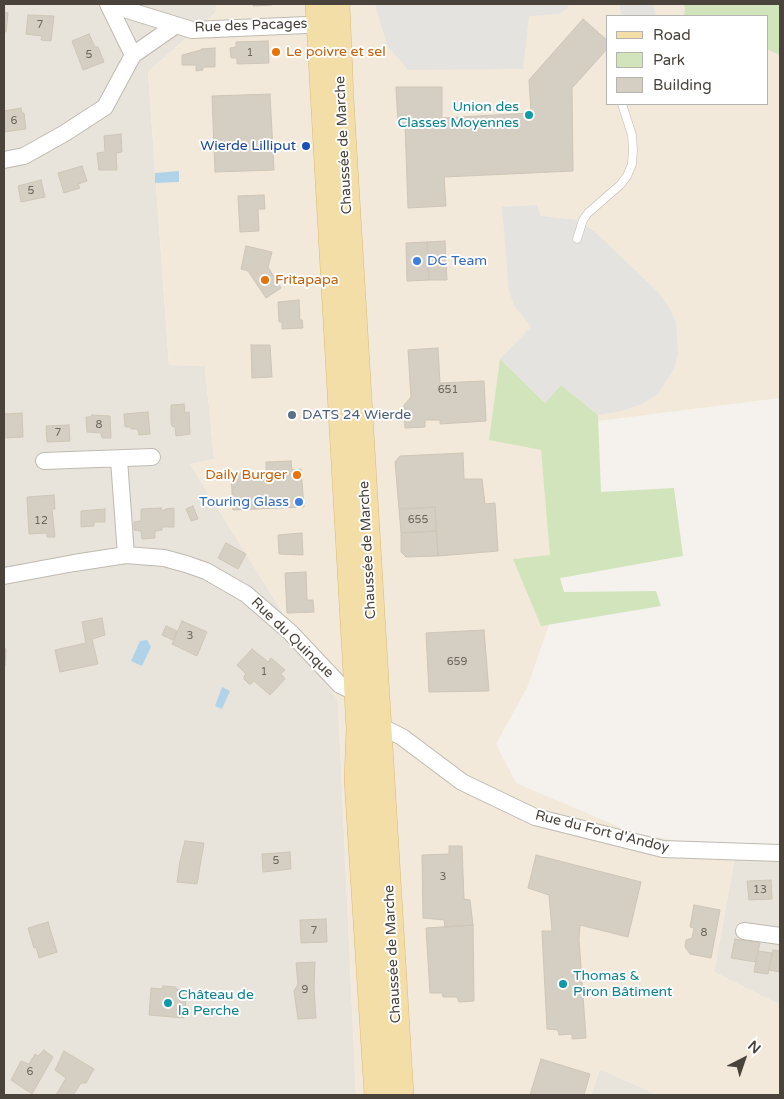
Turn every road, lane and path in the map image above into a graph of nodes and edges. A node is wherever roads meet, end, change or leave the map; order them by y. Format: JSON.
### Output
{"nodes":[{"id":1,"x":108,"y":4,"type":"edge"},
{"id":2,"x":328,"y":14,"type":"edge"},
{"id":3,"x":176,"y":25,"type":"junction"},
{"id":4,"x":133,"y":54,"type":"junction"},
{"id":5,"x":622,"y":105,"type":"edge"},
{"id":6,"x":4,"y":160,"type":"edge"},
{"id":7,"x":577,"y":240,"type":"dead end"},
{"id":8,"x":152,"y":457,"type":"dead end"},
{"id":9,"x":119,"y":460,"type":"junction"},
{"id":10,"x":44,"y":462,"type":"dead end"},
{"id":11,"x":126,"y":555,"type":"junction"},
{"id":12,"x":4,"y":576,"type":"edge"},
{"id":13,"x":367,"y":693,"type":"junction"},
{"id":14,"x":369,"y":727,"type":"junction"},
{"id":15,"x":780,"y":853,"type":"edge"},
{"id":16,"x":744,"y":931,"type":"dead end"},
{"id":17,"x":780,"y":936,"type":"edge"},
{"id":18,"x":377,"y":1095,"type":"edge"},
{"id":19,"x":401,"y":1095,"type":"edge"}],
"edges":[{"from":1,"to":3,"type":"street","name":"Rue des Pacages"},
{"from":1,"to":4,"type":"street"},
{"from":2,"to":3,"type":"street","name":"Rue des Pacages"},
{"from":2,"to":13,"type":"main road","name":"Chaussée de Marche"},
{"from":3,"to":4,"type":"street"},
{"from":4,"to":6,"type":"street"},
{"from":5,"to":7,"type":"lane"},
{"from":8,"to":9,"type":"street"},
{"from":9,"to":10,"type":"street"},
{"from":9,"to":11,"type":"street"},
{"from":11,"to":12,"type":"street","name":"Rue du Quinque"},
{"from":11,"to":13,"type":"street","name":"Rue du Quinque"},
{"from":13,"to":14,"type":"main road","name":"Chaussée de Marche"},
{"from":14,"to":15,"type":"street","name":"Rue du Fort d'Andoy"},
{"from":14,"to":18,"type":"main road","name":"Chaussée de Marche"},
{"from":14,"to":19,"type":"main road","name":"Chaussée de Marche"},
{"from":16,"to":17,"type":"street"}]}
